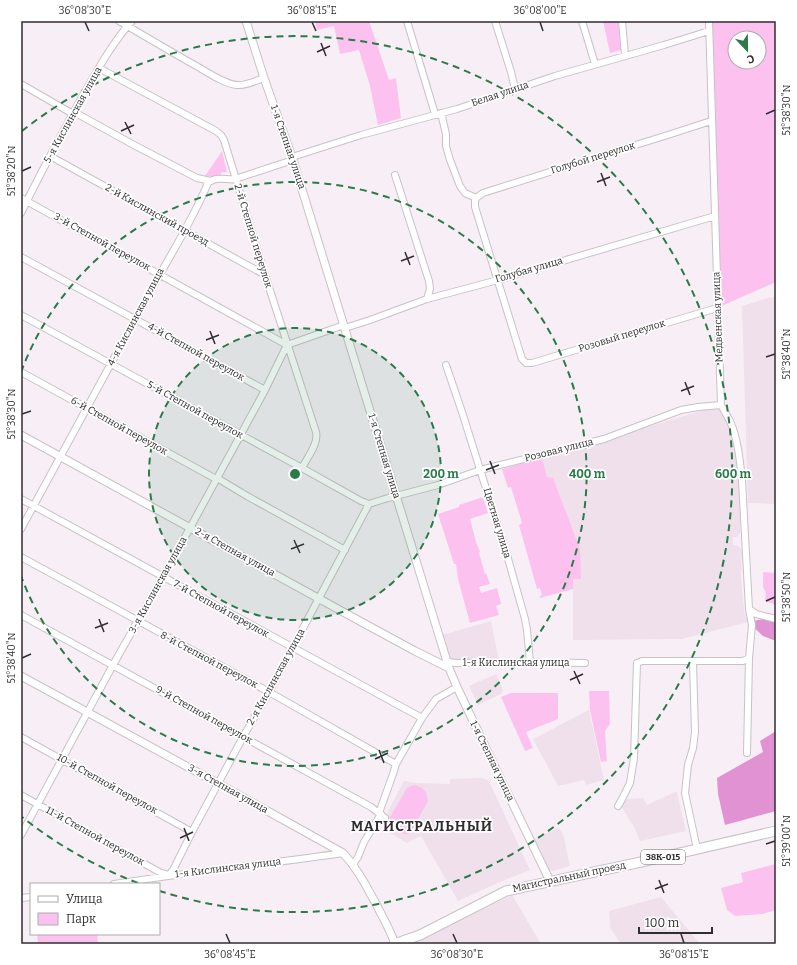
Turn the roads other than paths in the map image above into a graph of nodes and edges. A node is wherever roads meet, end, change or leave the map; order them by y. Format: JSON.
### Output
{"nodes":[{"id":1,"x":120,"y":21,"type":"edge"},
{"id":2,"x":246,"y":21,"type":"edge"},
{"id":3,"x":407,"y":21,"type":"edge"},
{"id":4,"x":495,"y":21,"type":"edge"},
{"id":5,"x":582,"y":21,"type":"edge"},
{"id":6,"x":622,"y":21,"type":"edge"},
{"id":7,"x":708,"y":21,"type":"edge"},
{"id":8,"x":130,"y":23,"type":"edge"},
{"id":9,"x":709,"y":31,"type":"junction"},
{"id":10,"x":625,"y":56,"type":"junction"},
{"id":11,"x":595,"y":64,"type":"junction"},
{"id":12,"x":99,"y":68,"type":"junction"},
{"id":13,"x":264,"y":78,"type":"junction"},
{"id":14,"x":21,"y":84,"type":"edge"},
{"id":15,"x":515,"y":89,"type":"junction"},
{"id":16,"x":74,"y":113,"type":"junction"},
{"id":17,"x":438,"y":113,"type":"junction"},
{"id":18,"x":711,"y":121,"type":"junction"},
{"id":19,"x":50,"y":156,"type":"junction"},
{"id":20,"x":293,"y":159,"type":"junction"},
{"id":21,"x":395,"y":175,"type":"dead end"},
{"id":22,"x":235,"y":179,"type":"junction"},
{"id":23,"x":211,"y":181,"type":"junction"},
{"id":24,"x":476,"y":198,"type":"junction"},
{"id":25,"x":24,"y":199,"type":"edge"},
{"id":26,"x":21,"y":213,"type":"edge"},
{"id":27,"x":715,"y":216,"type":"junction"},
{"id":28,"x":185,"y":230,"type":"junction"},
{"id":29,"x":21,"y":257,"type":"edge"},
{"id":30,"x":160,"y":274,"type":"junction"},
{"id":31,"x":264,"y":275,"type":"junction"},
{"id":32,"x":498,"y":280,"type":"junction"},
{"id":33,"x":428,"y":298,"type":"junction"},
{"id":34,"x":717,"y":308,"type":"junction"},
{"id":35,"x":21,"y":315,"type":"edge"},
{"id":36,"x":135,"y":319,"type":"junction"},
{"id":37,"x":345,"y":326,"type":"junction"},
{"id":38,"x":288,"y":345,"type":"junction"},
{"id":39,"x":111,"y":364,"type":"junction"},
{"id":40,"x":446,"y":364,"type":"dead end"},
{"id":41,"x":21,"y":372,"type":"edge"},
{"id":42,"x":265,"y":390,"type":"junction"},
{"id":43,"x":721,"y":404,"type":"junction"},
{"id":44,"x":86,"y":408,"type":"junction"},
{"id":45,"x":240,"y":434,"type":"junction"},
{"id":46,"x":21,"y":435,"type":"edge"},
{"id":47,"x":60,"y":456,"type":"junction"},
{"id":48,"x":302,"y":468,"type":"junction"},
{"id":49,"x":480,"y":470,"type":"junction"},
{"id":50,"x":217,"y":478,"type":"junction"},
{"id":51,"x":396,"y":496,"type":"junction"},
{"id":52,"x":21,"y":499,"type":"edge"},
{"id":53,"x":369,"y":504,"type":"junction"},
{"id":54,"x":34,"y":506,"type":"junction"},
{"id":55,"x":190,"y":528,"type":"junction"},
{"id":56,"x":21,"y":529,"type":"edge"},
{"id":57,"x":345,"y":550,"type":"junction"},
{"id":58,"x":21,"y":557,"type":"edge"},
{"id":59,"x":162,"y":577,"type":"junction"},
{"id":60,"x":319,"y":599,"type":"junction"},
{"id":61,"x":750,"y":609,"type":"junction"},
{"id":62,"x":21,"y":615,"type":"edge"},
{"id":63,"x":776,"y":619,"type":"edge"},
{"id":64,"x":138,"y":621,"type":"junction"},
{"id":65,"x":292,"y":648,"type":"junction"},
{"id":66,"x":749,"y":658,"type":"junction"},
{"id":67,"x":530,"y":662,"type":"junction"},
{"id":68,"x":693,"y":662,"type":"junction"},
{"id":69,"x":585,"y":663,"type":"dead end"},
{"id":70,"x":113,"y":665,"type":"junction"},
{"id":71,"x":448,"y":665,"type":"junction"},
{"id":72,"x":21,"y":676,"type":"edge"},
{"id":73,"x":457,"y":687,"type":"junction"},
{"id":74,"x":269,"y":692,"type":"junction"},
{"id":75,"x":87,"y":713,"type":"junction"},
{"id":76,"x":422,"y":718,"type":"junction"},
{"id":77,"x":21,"y":737,"type":"edge"},
{"id":78,"x":243,"y":737,"type":"junction"},
{"id":79,"x":747,"y":753,"type":"dead end"},
{"id":80,"x":62,"y":759,"type":"junction"},
{"id":81,"x":396,"y":764,"type":"junction"},
{"id":82,"x":219,"y":784,"type":"junction"},
{"id":83,"x":21,"y":795,"type":"edge"},
{"id":84,"x":38,"y":804,"type":"junction"},
{"id":85,"x":618,"y":806,"type":"dead end"},
{"id":86,"x":381,"y":815,"type":"junction"},
{"id":87,"x":776,"y":831,"type":"edge"},
{"id":88,"x":192,"y":832,"type":"junction"},
{"id":89,"x":21,"y":835,"type":"edge"},
{"id":90,"x":697,"y":849,"type":"junction"},
{"id":91,"x":343,"y":853,"type":"junction"},
{"id":92,"x":353,"y":864,"type":"junction"},
{"id":93,"x":169,"y":876,"type":"junction"},
{"id":94,"x":550,"y":881,"type":"junction"},
{"id":95,"x":121,"y":883,"type":"edge"},
{"id":96,"x":395,"y":944,"type":"edge"}],
"edges":[{"from":1,"to":8,"type":"street"},
{"from":2,"to":13,"type":"street","name":"1-я Степная улица"},
{"from":3,"to":17,"type":"street"},
{"from":4,"to":15,"type":"street"},
{"from":5,"to":11,"type":"street"},
{"from":6,"to":10,"type":"street"},
{"from":7,"to":9,"type":"street","name":"Медвенская улица"},
{"from":8,"to":12,"type":"street","name":"5-я Кислинская улица"},
{"from":8,"to":13,"type":"street"},
{"from":9,"to":10,"type":"street","name":"Белая улица"},
{"from":9,"to":18,"type":"street","name":"Медвенская улица"},
{"from":10,"to":11,"type":"street","name":"Белая улица"},
{"from":11,"to":15,"type":"street","name":"Белая улица"},
{"from":12,"to":16,"type":"street","name":"5-я Кислинская улица"},
{"from":12,"to":22,"type":"street","name":"2-й Степной переулок"},
{"from":13,"to":20,"type":"street","name":"1-я Степная улица"},
{"from":14,"to":16,"type":"street"},
{"from":15,"to":17,"type":"street","name":"Белая улица"},
{"from":16,"to":19,"type":"street","name":"5-я Кислинская улица"},
{"from":16,"to":23,"type":"street"},
{"from":17,"to":20,"type":"street","name":"Белая улица"},
{"from":17,"to":24,"type":"street"},
{"from":18,"to":24,"type":"street","name":"Голубой переулок"},
{"from":18,"to":27,"type":"street","name":"Медвенская улица"},
{"from":19,"to":25,"type":"street","name":"5-я Кислинская улица"},
{"from":19,"to":28,"type":"street","name":"2-й Кислинский проезд"},
{"from":20,"to":22,"type":"street"},
{"from":20,"to":37,"type":"street","name":"1-я Степная улица"},
{"from":21,"to":33,"type":"street"},
{"from":22,"to":23,"type":"street"},
{"from":22,"to":31,"type":"street","name":"2-й Степной переулок"},
{"from":23,"to":28,"type":"street","name":"4-я Кислинская улица"},
{"from":24,"to":32,"type":"street"},
{"from":25,"to":26,"type":"street","name":"5-я Кислинская улица"},
{"from":25,"to":30,"type":"street","name":"3-й Степной переулок"},
{"from":27,"to":32,"type":"street","name":"Голубая улица"},
{"from":27,"to":34,"type":"street","name":"Медвенская улица"},
{"from":28,"to":30,"type":"street","name":"4-я Кислинская улица"},
{"from":28,"to":31,"type":"street","name":"2-й Кислинский проезд"},
{"from":29,"to":36,"type":"street","name":"4-й Степной переулок"},
{"from":30,"to":36,"type":"street","name":"4-я Кислинская улица"},
{"from":30,"to":38,"type":"street","name":"3-й Степной переулок"},
{"from":31,"to":38,"type":"street","name":"2-й Степной переулок"},
{"from":32,"to":33,"type":"street","name":"Голубая улица"},
{"from":32,"to":34,"type":"street","name":"Розовый переулок"},
{"from":33,"to":37,"type":"street","name":"Голубая улица"},
{"from":34,"to":43,"type":"street","name":"Медвенская улица"},
{"from":35,"to":39,"type":"street","name":"5-й Степной переулок"},
{"from":36,"to":39,"type":"street","name":"4-я Кислинская улица"},
{"from":36,"to":42,"type":"street","name":"4-й Степной переулок"},
{"from":37,"to":38,"type":"street"},
{"from":37,"to":51,"type":"street","name":"1-я Степная улица"},
{"from":38,"to":42,"type":"street","name":"3-я Кислинская улица"},
{"from":38,"to":48,"type":"street","name":"2-й Степной переулок"},
{"from":39,"to":44,"type":"street","name":"4-я Кислинская улица"},
{"from":39,"to":45,"type":"street","name":"5-й Степной переулок"},
{"from":40,"to":49,"type":"street","name":"Цветная улица"},
{"from":41,"to":44,"type":"street","name":"6-й Степной переулок"},
{"from":42,"to":45,"type":"street","name":"3-я Кислинская улица"},
{"from":43,"to":49,"type":"street","name":"Розовая улица"},
{"from":43,"to":61,"type":"street","name":"Медвенская улица"},
{"from":44,"to":47,"type":"street","name":"4-я Кислинская улица"},
{"from":44,"to":50,"type":"street","name":"6-й Степной переулок"},
{"from":45,"to":48,"type":"street","name":"5-й Степной переулок"},
{"from":45,"to":50,"type":"street","name":"3-я Кислинская улица"},
{"from":46,"to":47,"type":"street","name":"2-я Степная улица"},
{"from":47,"to":54,"type":"street","name":"4-я Кислинская улица"},
{"from":47,"to":55,"type":"street","name":"2-я Степная улица"},
{"from":48,"to":53,"type":"street","name":"5-й Степной переулок"},
{"from":49,"to":51,"type":"street","name":"Розовая улица"},
{"from":49,"to":67,"type":"street","name":"Цветная улица"},
{"from":50,"to":55,"type":"street","name":"3-я Кислинская улица"},
{"from":50,"to":57,"type":"street","name":"6-й Степной переулок"},
{"from":51,"to":53,"type":"street"},
{"from":51,"to":71,"type":"street","name":"1-я Степная улица"},
{"from":52,"to":54,"type":"street","name":"7-й Степной переулок"},
{"from":53,"to":57,"type":"street","name":"2-я Кислинская улица"},
{"from":54,"to":56,"type":"street","name":"4-я Кислинская улица"},
{"from":54,"to":59,"type":"street","name":"7-й Степной переулок"},
{"from":55,"to":59,"type":"street","name":"3-я Кислинская улица"},
{"from":55,"to":60,"type":"street","name":"2-я Степная улица"},
{"from":57,"to":60,"type":"street","name":"2-я Кислинская улица"},
{"from":58,"to":64,"type":"street","name":"8-й Степной переулок"},
{"from":59,"to":64,"type":"street","name":"3-я Кислинская улица"},
{"from":59,"to":65,"type":"street","name":"7-й Степной переулок"},
{"from":60,"to":65,"type":"street","name":"2-я Кислинская улица"},
{"from":60,"to":71,"type":"street","name":"2-я Степная улица"},
{"from":61,"to":63,"type":"street"},
{"from":61,"to":66,"type":"street","name":"Медвенская улица"},
{"from":62,"to":70,"type":"street","name":"9-й Степной переулок"},
{"from":64,"to":70,"type":"street","name":"3-я Кислинская улица"},
{"from":64,"to":74,"type":"street","name":"8-й Степной переулок"},
{"from":65,"to":74,"type":"street","name":"2-я Кислинская улица"},
{"from":65,"to":76,"type":"street","name":"7-й Степной переулок"},
{"from":66,"to":68,"type":"street"},
{"from":66,"to":79,"type":"street","name":"Медвенская улица"},
{"from":67,"to":69,"type":"street","name":"1-я Кислинская улица"},
{"from":67,"to":71,"type":"street","name":"1-я Кислинская улица"},
{"from":68,"to":85,"type":"street"},
{"from":68,"to":90,"type":"street"},
{"from":70,"to":75,"type":"street","name":"3-я Кислинская улица"},
{"from":70,"to":78,"type":"street","name":"9-й Степной переулок"},
{"from":71,"to":73,"type":"street","name":"1-я Степная улица"},
{"from":72,"to":75,"type":"street","name":"3-я Степная улица"},
{"from":73,"to":76,"type":"street"},
{"from":73,"to":94,"type":"street","name":"1-я Степная улица"},
{"from":74,"to":78,"type":"street","name":"2-я Кислинская улица"},
{"from":74,"to":81,"type":"street","name":"8-й Степной переулок"},
{"from":75,"to":80,"type":"street","name":"3-я Кислинская улица"},
{"from":75,"to":82,"type":"street","name":"3-я Степная улица"},
{"from":76,"to":81,"type":"street"},
{"from":77,"to":80,"type":"street","name":"10-й Степной переулок"},
{"from":78,"to":82,"type":"street","name":"2-я Кислинская улица"},
{"from":78,"to":86,"type":"street","name":"9-й Степной переулок"},
{"from":80,"to":84,"type":"street","name":"3-я Кислинская улица"},
{"from":80,"to":88,"type":"street","name":"10-й Степной переулок"},
{"from":81,"to":86,"type":"street"},
{"from":82,"to":88,"type":"street","name":"2-я Кислинская улица"},
{"from":82,"to":91,"type":"street","name":"3-я Степная улица"},
{"from":83,"to":84,"type":"street","name":"11-й Степной переулок"},
{"from":84,"to":89,"type":"street","name":"3-я Кислинская улица"},
{"from":84,"to":93,"type":"street","name":"11-й Степной переулок"},
{"from":86,"to":92,"type":"street"},
{"from":87,"to":90,"type":"main road","name":"Магистральный проезд","number":"38К-015"},
{"from":88,"to":93,"type":"street","name":"2-я Кислинская улица"},
{"from":90,"to":94,"type":"main road","name":"Магистральный проезд","number":"38К-015"},
{"from":91,"to":92,"type":"street","name":"3-я Степная улица"},
{"from":91,"to":93,"type":"street","name":"1-я Кислинская улица"},
{"from":92,"to":96,"type":"street","name":"3-я Степная улица"},
{"from":93,"to":95,"type":"street","name":"1-я Кислинская улица"},
{"from":94,"to":96,"type":"main road","name":"Магистральный проезд","number":"38К-015"}]}
